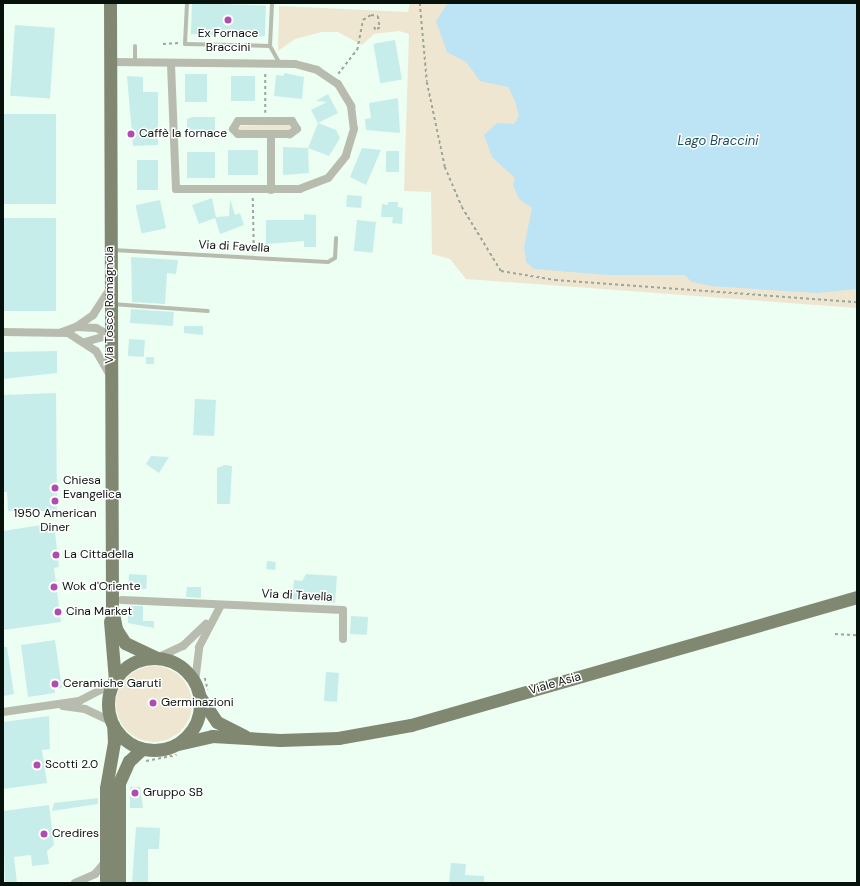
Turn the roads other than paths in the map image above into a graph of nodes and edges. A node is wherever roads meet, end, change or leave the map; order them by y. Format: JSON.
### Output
{"nodes":[{"id":1,"x":110,"y":3,"type":"edge"},
{"id":2,"x":187,"y":3,"type":"edge"},
{"id":3,"x":272,"y":3,"type":"edge"},
{"id":4,"x":135,"y":46,"type":"dead end"},
{"id":5,"x":270,"y":46,"type":"junction"},
{"id":6,"x":110,"y":62,"type":"junction"},
{"id":7,"x":135,"y":63,"type":"junction"},
{"id":8,"x":172,"y":64,"type":"junction"},
{"id":9,"x":280,"y":64,"type":"junction"},
{"id":10,"x":271,"y":134,"type":"junction"},
{"id":11,"x":271,"y":190,"type":"junction"},
{"id":12,"x":336,"y":238,"type":"dead end"},
{"id":13,"x":110,"y":250,"type":"junction"},
{"id":14,"x":110,"y":288,"type":"junction"},
{"id":15,"x":110,"y":304,"type":"junction"},
{"id":16,"x":208,"y":311,"type":"dead end"},
{"id":17,"x":76,"y":327,"type":"junction"},
{"id":18,"x":3,"y":332,"type":"edge"},
{"id":19,"x":62,"y":332,"type":"junction"},
{"id":20,"x":110,"y":335,"type":"junction"},
{"id":21,"x":86,"y":342,"type":"junction"},
{"id":22,"x":110,"y":382,"type":"junction"},
{"id":23,"x":857,"y":597,"type":"edge"},
{"id":24,"x":117,"y":604,"type":"junction"},
{"id":25,"x":221,"y":604,"type":"junction"},
{"id":26,"x":210,"y":621,"type":"junction"},
{"id":27,"x":343,"y":639,"type":"dead end"},
{"id":28,"x":157,"y":658,"type":"junction"},
{"id":29,"x":199,"y":678,"type":"junction"},
{"id":30,"x":114,"y":682,"type":"junction"},
{"id":31,"x":204,"y":696,"type":"junction"},
{"id":32,"x":52,"y":705,"type":"junction"},
{"id":33,"x":3,"y":712,"type":"edge"},
{"id":34,"x":112,"y":723,"type":"junction"},
{"id":35,"x":247,"y":737,"type":"junction"},
{"id":36,"x":180,"y":748,"type":"junction"},
{"id":37,"x":142,"y":749,"type":"junction"},
{"id":38,"x":106,"y":861,"type":"junction"},
{"id":39,"x":75,"y":883,"type":"edge"},
{"id":40,"x":106,"y":883,"type":"edge"},
{"id":41,"x":119,"y":883,"type":"edge"}],
"edges":[{"from":1,"to":6,"type":"main road","name":"Via Tosco Romagnola"},
{"from":2,"to":5,"type":"lane"},
{"from":3,"to":5,"type":"lane"},
{"from":4,"to":7,"type":"lane"},
{"from":5,"to":9,"type":"lane"},
{"from":6,"to":7,"type":"street"},
{"from":6,"to":13,"type":"main road","name":"Via Tosco Romagnola"},
{"from":7,"to":8,"type":"street"},
{"from":8,"to":9,"type":"street"},
{"from":8,"to":11,"type":"street"},
{"from":9,"to":11,"type":"street"},
{"from":10,"to":10,"type":"street"},
{"from":10,"to":11,"type":"street"},
{"from":12,"to":13,"type":"lane","name":"Via di Favella"},
{"from":13,"to":14,"type":"main road","name":"Via Tosco Romagnola"},
{"from":14,"to":15,"type":"main road","name":"Via Tosco Romagnola"},
{"from":14,"to":17,"type":"street"},
{"from":15,"to":16,"type":"lane"},
{"from":15,"to":20,"type":"main road","name":"Via Tosco Romagnola"},
{"from":17,"to":19,"type":"street"},
{"from":17,"to":20,"type":"street"},
{"from":18,"to":19,"type":"street"},
{"from":19,"to":21,"type":"street"},
{"from":20,"to":21,"type":"street"},
{"from":20,"to":22,"type":"main road","name":"Via Tosco Romagnola"},
{"from":21,"to":22,"type":"street"},
{"from":22,"to":24,"type":"main road","name":"Via Tosco Romagnola"},
{"from":23,"to":35,"type":"main road","name":"Viale Asia"},
{"from":24,"to":25,"type":"street","name":"Via di Tavella"},
{"from":24,"to":28,"type":"main road","name":"Via Tosco Romagnola"},
{"from":24,"to":30,"type":"main road","name":"Via Tosco Romagnola"},
{"from":25,"to":26,"type":"street"},
{"from":25,"to":27,"type":"street","name":"Via di Tavella"},
{"from":26,"to":28,"type":"street"},
{"from":26,"to":29,"type":"street"},
{"from":28,"to":29,"type":"main road","name":"Via Tosco Romagnola"},
{"from":28,"to":30,"type":"main road"},
{"from":29,"to":31,"type":"main road"},
{"from":30,"to":32,"type":"street"},
{"from":30,"to":34,"type":"main road","name":"Via Tosco Romagnola"},
{"from":31,"to":35,"type":"main road"},
{"from":31,"to":36,"type":"main road"},
{"from":32,"to":33,"type":"street"},
{"from":32,"to":34,"type":"street"},
{"from":34,"to":37,"type":"main road"},
{"from":34,"to":38,"type":"main road","name":"Via Tosco Romagnola"},
{"from":35,"to":36,"type":"main road","name":"Viale Asia"},
{"from":36,"to":37,"type":"main road","name":"Viale Asia"},
{"from":37,"to":41,"type":"main road"},
{"from":38,"to":39,"type":"street"},
{"from":38,"to":40,"type":"main road","name":"Via Tosco Romagnola"}]}
